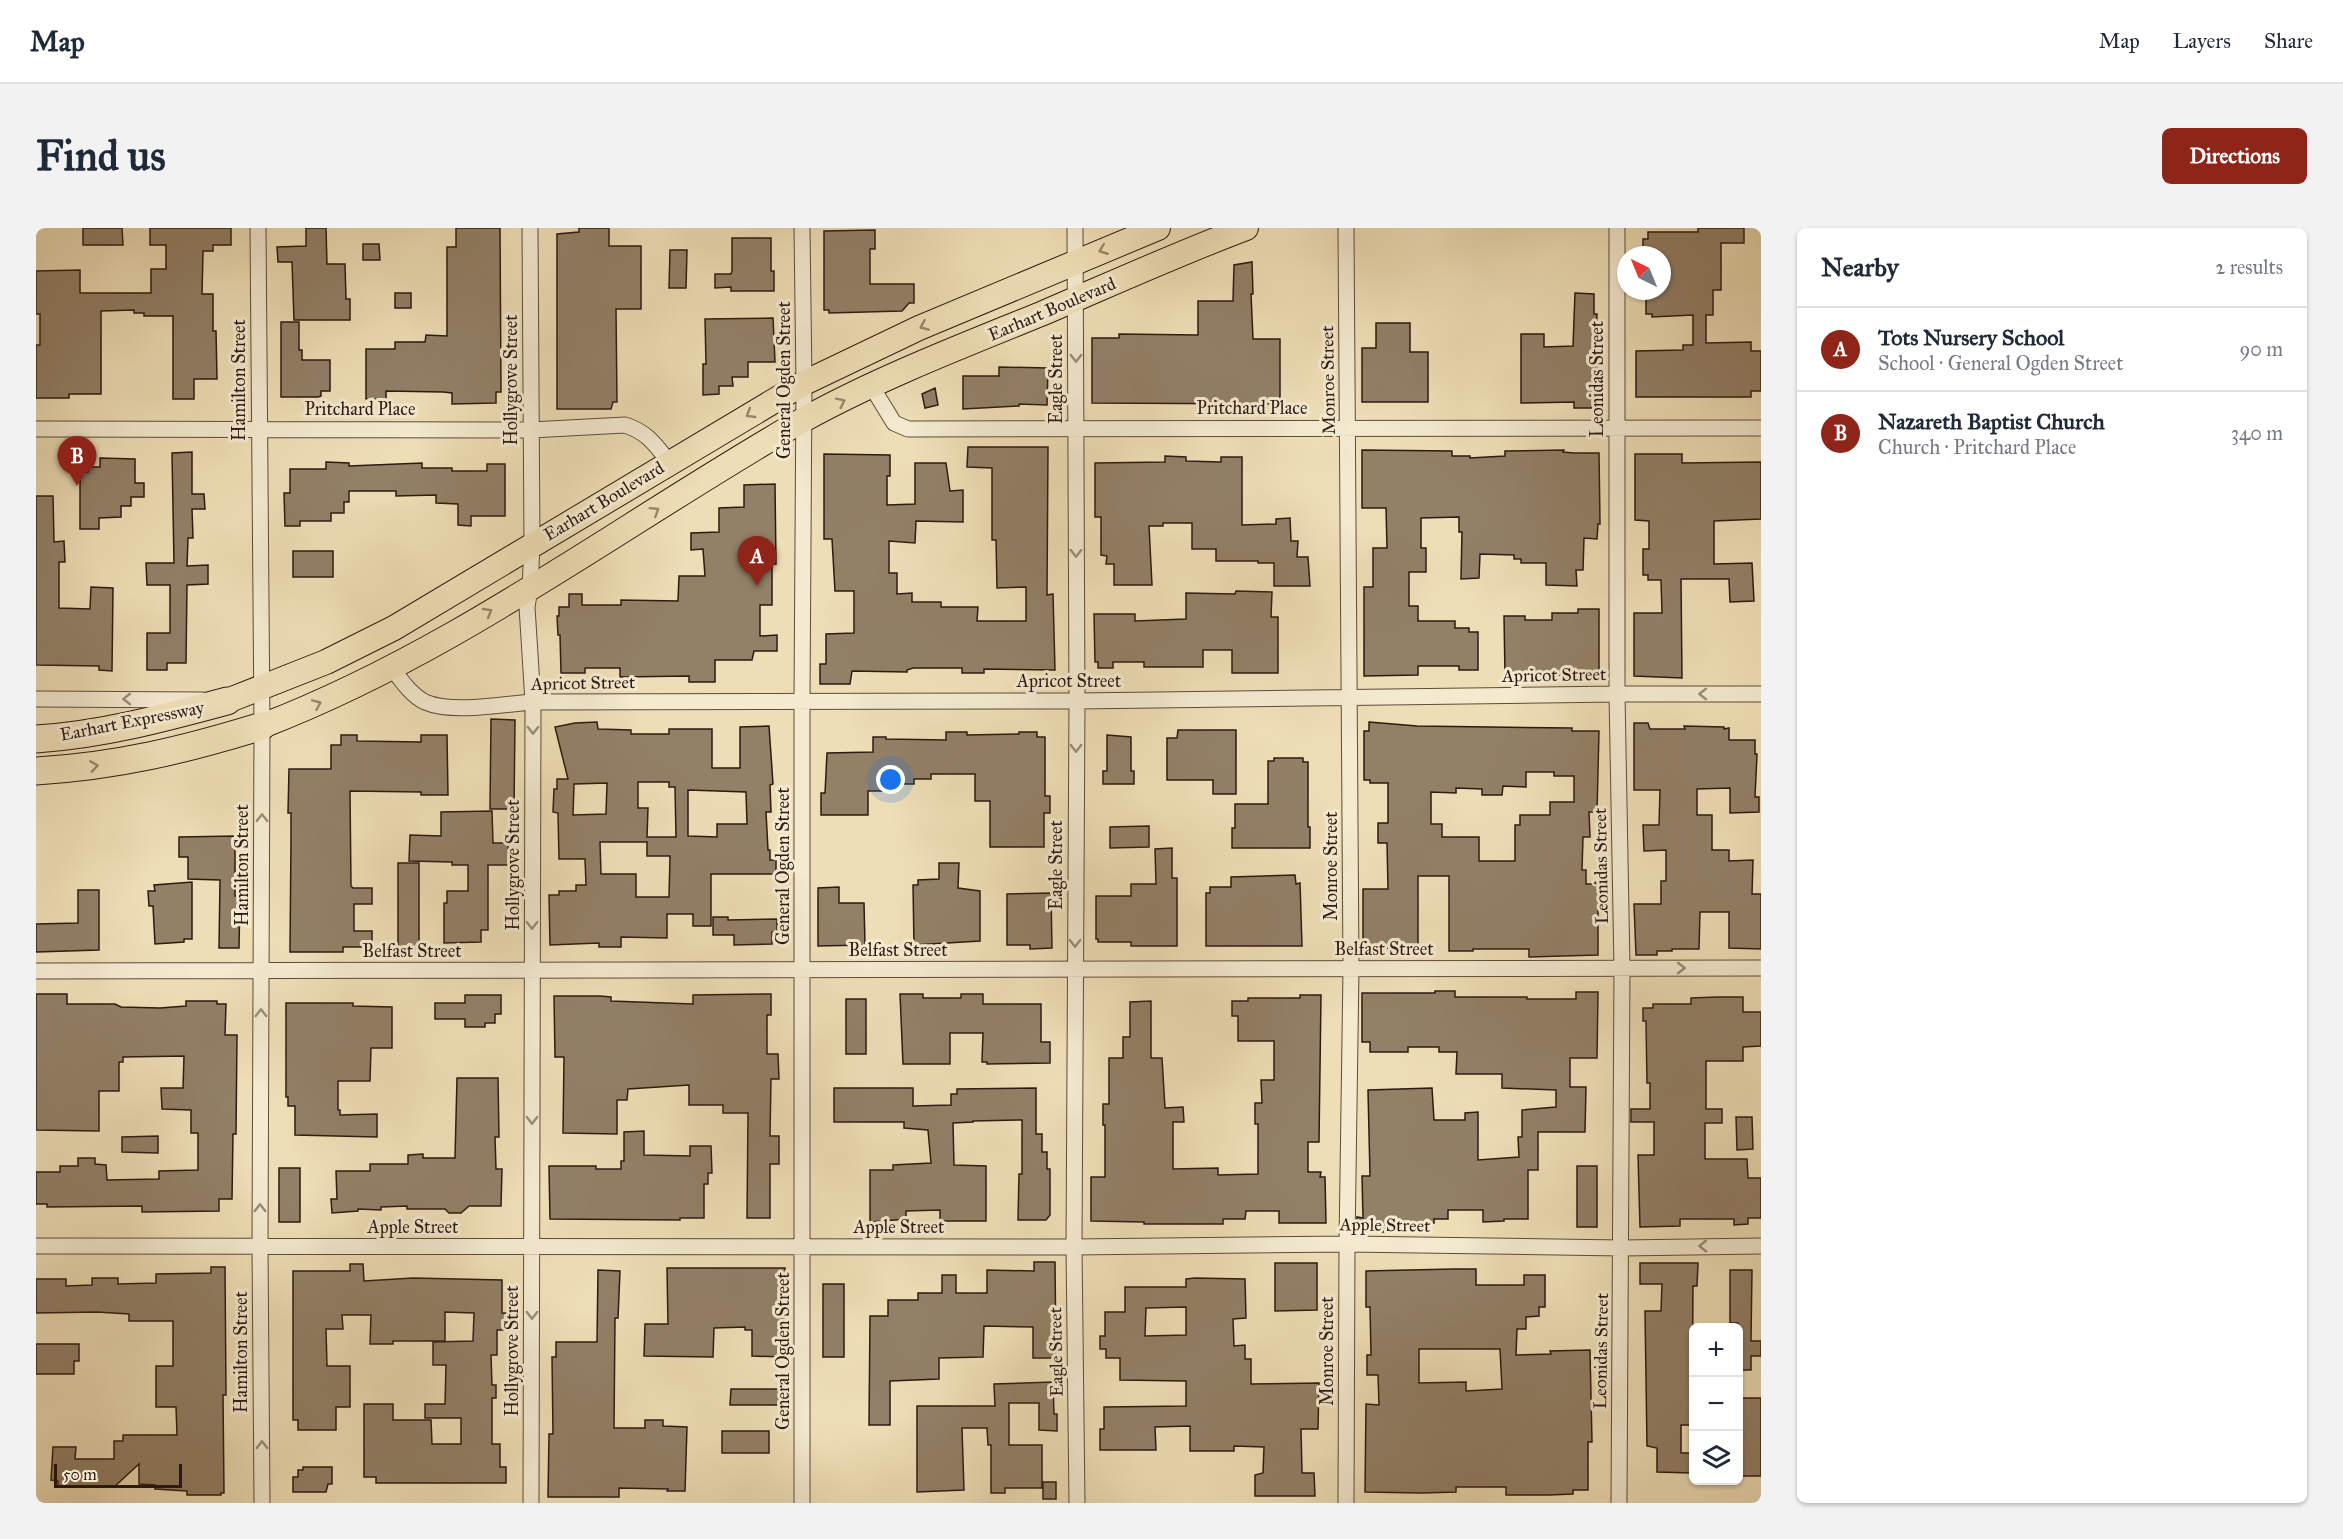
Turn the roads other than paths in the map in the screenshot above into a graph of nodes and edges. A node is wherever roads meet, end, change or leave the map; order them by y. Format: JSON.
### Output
{"nodes":[{"id":1,"x":258,"y":228,"type":"edge"},
{"id":2,"x":530,"y":228,"type":"edge"},
{"id":3,"x":802,"y":228,"type":"edge"},
{"id":4,"x":1075,"y":228,"type":"edge"},
{"id":5,"x":1158,"y":228,"type":"edge"},
{"id":6,"x":1246,"y":228,"type":"edge"},
{"id":7,"x":1346,"y":228,"type":"edge"},
{"id":8,"x":1617,"y":228,"type":"edge"},
{"id":9,"x":1074,"y":262,"type":"junction"},
{"id":10,"x":1074,"y":300,"type":"junction"},
{"id":11,"x":804,"y":383,"type":"junction"},
{"id":12,"x":872,"y":387,"type":"junction"},
{"id":13,"x":804,"y":420,"type":"junction"},
{"id":14,"x":1348,"y":427,"type":"junction"},
{"id":15,"x":1616,"y":427,"type":"junction"},
{"id":16,"x":259,"y":428,"type":"junction"},
{"id":17,"x":1075,"y":428,"type":"junction"},
{"id":18,"x":1761,"y":428,"type":"edge"},
{"id":19,"x":36,"y":429,"type":"edge"},
{"id":20,"x":531,"y":430,"type":"junction"},
{"id":21,"x":669,"y":462,"type":"junction"},
{"id":22,"x":532,"y":545,"type":"junction"},
{"id":23,"x":530,"y":588,"type":"junction"},
{"id":24,"x":392,"y":668,"type":"junction"},
{"id":25,"x":262,"y":689,"type":"junction"},
{"id":26,"x":1617,"y":694,"type":"junction"},
{"id":27,"x":1761,"y":694,"type":"edge"},
{"id":28,"x":1350,"y":698,"type":"junction"},
{"id":29,"x":36,"y":699,"type":"edge"},
{"id":30,"x":802,"y":700,"type":"junction"},
{"id":31,"x":227,"y":701,"type":"junction"},
{"id":32,"x":1077,"y":701,"type":"junction"},
{"id":33,"x":533,"y":702,"type":"junction"},
{"id":34,"x":262,"y":726,"type":"junction"},
{"id":35,"x":36,"y":739,"type":"edge"},
{"id":36,"x":36,"y":771,"type":"edge"},
{"id":37,"x":1622,"y":968,"type":"junction"},
{"id":38,"x":1761,"y":968,"type":"edge"},
{"id":39,"x":1074,"y":969,"type":"junction"},
{"id":40,"x":1351,"y":969,"type":"junction"},
{"id":41,"x":261,"y":970,"type":"junction"},
{"id":42,"x":532,"y":970,"type":"junction"},
{"id":43,"x":803,"y":970,"type":"junction"},
{"id":44,"x":36,"y":971,"type":"edge"},
{"id":45,"x":1347,"y":1244,"type":"junction"},
{"id":46,"x":1761,"y":1245,"type":"edge"},
{"id":47,"x":36,"y":1246,"type":"edge"},
{"id":48,"x":260,"y":1246,"type":"junction"},
{"id":49,"x":532,"y":1246,"type":"junction"},
{"id":50,"x":803,"y":1247,"type":"junction"},
{"id":51,"x":1074,"y":1247,"type":"junction"},
{"id":52,"x":1622,"y":1248,"type":"junction"},
{"id":53,"x":262,"y":1503,"type":"edge"},
{"id":54,"x":531,"y":1503,"type":"edge"},
{"id":55,"x":802,"y":1503,"type":"edge"},
{"id":56,"x":1077,"y":1503,"type":"edge"},
{"id":57,"x":1346,"y":1503,"type":"edge"},
{"id":58,"x":1619,"y":1503,"type":"edge"}],
"edges":[{"from":1,"to":16,"type":"street","name":"Hamilton Street"},
{"from":2,"to":20,"type":"street","name":"Hollygrove Street"},
{"from":3,"to":11,"type":"street","name":"General Ogden Street"},
{"from":4,"to":9,"type":"street","name":"Eagle Street"},
{"from":5,"to":9,"type":"main road","name":"Earhart Boulevard","one_way":true},
{"from":6,"to":10,"type":"main road","name":"Earhart Boulevard"},
{"from":7,"to":14,"type":"street","name":"Monroe Street"},
{"from":8,"to":15,"type":"street","name":"Leonidas Street"},
{"from":9,"to":10,"type":"street","name":"Eagle Street"},
{"from":9,"to":11,"type":"main road","name":"Earhart Boulevard","one_way":true},
{"from":10,"to":12,"type":"main road","name":"Earhart Boulevard"},
{"from":10,"to":17,"type":"street","name":"Eagle Street","one_way":true},
{"from":11,"to":13,"type":"street","name":"General Ogden Street"},
{"from":11,"to":21,"type":"main road","name":"Earhart Boulevard","one_way":true},
{"from":13,"to":12,"type":"main road","name":"Earhart Boulevard","one_way":true},
{"from":12,"to":17,"type":"street","name":"Pritchard Place"},
{"from":23,"to":13,"type":"main road","name":"Earhart Boulevard","one_way":true},
{"from":13,"to":30,"type":"street","name":"General Ogden Street"},
{"from":14,"to":15,"type":"street","name":"Pritchard Place"},
{"from":14,"to":17,"type":"street","name":"Pritchard Place"},
{"from":14,"to":28,"type":"street","name":"Monroe Street"},
{"from":15,"to":18,"type":"street","name":"Pritchard Place"},
{"from":15,"to":26,"type":"street","name":"Leonidas Street"},
{"from":16,"to":19,"type":"street","name":"Pritchard Place"},
{"from":16,"to":20,"type":"street","name":"Pritchard Place"},
{"from":16,"to":25,"type":"street","name":"Hamilton Street"},
{"from":17,"to":32,"type":"street","name":"Eagle Street","one_way":true},
{"from":20,"to":21,"type":"street","name":"Pritchard Place"},
{"from":20,"to":22,"type":"street","name":"Hollygrove Street"},
{"from":21,"to":22,"type":"main road","name":"Earhart Boulevard"},
{"from":22,"to":23,"type":"street","name":"Hollygrove Street"},
{"from":22,"to":25,"type":"main road","name":"Earhart Boulevard"},
{"from":24,"to":23,"type":"main road","name":"Earhart Boulevard","one_way":true},
{"from":23,"to":33,"type":"street","name":"Hollygrove Street"},
{"from":24,"to":33,"type":"street","name":"Apricot Street"},
{"from":34,"to":24,"type":"main road","name":"Earhart Boulevard","one_way":true},
{"from":25,"to":31,"type":"main road","name":"Earhart Boulevard"},
{"from":25,"to":34,"type":"street","name":"Hamilton Street"},
{"from":27,"to":26,"type":"street","name":"Apricot Street","one_way":true},
{"from":26,"to":28,"type":"street","name":"Apricot Street"},
{"from":26,"to":37,"type":"street","name":"Leonidas Street"},
{"from":28,"to":32,"type":"street","name":"Apricot Street"},
{"from":28,"to":40,"type":"street","name":"Monroe Street"},
{"from":31,"to":29,"type":"street","name":"Earhart Boulevard","one_way":true},
{"from":30,"to":32,"type":"street","name":"Apricot Street"},
{"from":30,"to":33,"type":"street","name":"Apricot Street"},
{"from":30,"to":43,"type":"street","name":"General Ogden Street"},
{"from":31,"to":35,"type":"highway","name":"Earhart Expressway"},
{"from":32,"to":39,"type":"street","name":"Eagle Street","one_way":true},
{"from":33,"to":42,"type":"street","name":"Hollygrove Street","one_way":true},
{"from":36,"to":34,"type":"highway","name":"Earhart Expressway","one_way":true},
{"from":41,"to":34,"type":"street","name":"Hamilton Street","one_way":true},
{"from":37,"to":38,"type":"street","name":"Belfast Street","one_way":true},
{"from":37,"to":40,"type":"street","name":"Belfast Street"},
{"from":37,"to":52,"type":"street","name":"Leonidas Street"},
{"from":39,"to":40,"type":"street","name":"Belfast Street"},
{"from":39,"to":43,"type":"street","name":"Belfast Street"},
{"from":39,"to":51,"type":"street","name":"Eagle Street"},
{"from":40,"to":45,"type":"street","name":"Monroe Street"},
{"from":41,"to":42,"type":"street","name":"Belfast Street"},
{"from":41,"to":44,"type":"street","name":"Belfast Street"},
{"from":48,"to":41,"type":"street","name":"Hamilton Street","one_way":true},
{"from":42,"to":43,"type":"street","name":"Belfast Street"},
{"from":42,"to":49,"type":"street","name":"Hollygrove Street","one_way":true},
{"from":43,"to":50,"type":"street","name":"General Ogden Street"},
{"from":45,"to":51,"type":"street","name":"Apple Street"},
{"from":45,"to":52,"type":"street","name":"Apple Street"},
{"from":45,"to":57,"type":"street","name":"Monroe Street"},
{"from":46,"to":52,"type":"street","name":"Apple Street","one_way":true},
{"from":47,"to":48,"type":"street","name":"Apple Street"},
{"from":48,"to":49,"type":"street","name":"Apple Street"},
{"from":53,"to":48,"type":"street","name":"Hamilton Street","one_way":true},
{"from":49,"to":50,"type":"street","name":"Apple Street"},
{"from":49,"to":54,"type":"street","name":"Hollygrove Street","one_way":true},
{"from":50,"to":51,"type":"street","name":"Apple Street"},
{"from":50,"to":55,"type":"street","name":"General Ogden Street"},
{"from":51,"to":56,"type":"street","name":"Eagle Street"},
{"from":52,"to":58,"type":"street","name":"Leonidas Street"}]}
